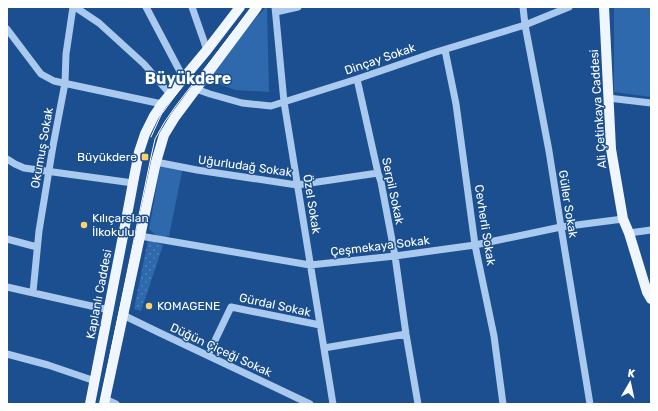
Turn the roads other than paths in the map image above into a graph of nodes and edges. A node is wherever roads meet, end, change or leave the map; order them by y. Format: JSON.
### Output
{"nodes":[{"id":1,"x":74,"y":7,"type":"edge"},
{"id":2,"x":146,"y":7,"type":"edge"},
{"id":3,"x":192,"y":7,"type":"edge"},
{"id":4,"x":240,"y":7,"type":"edge"},
{"id":5,"x":257,"y":7,"type":"edge"},
{"id":6,"x":298,"y":7,"type":"edge"},
{"id":7,"x":523,"y":7,"type":"edge"},
{"id":8,"x":569,"y":7,"type":"edge"},
{"id":9,"x":604,"y":7,"type":"edge"},
{"id":10,"x":275,"y":10,"type":"edge"},
{"id":11,"x":525,"y":25,"type":"junction"},
{"id":12,"x":7,"y":29,"type":"edge"},
{"id":13,"x":207,"y":50,"type":"junction"},
{"id":14,"x":445,"y":50,"type":"junction"},
{"id":15,"x":184,"y":79,"type":"junction"},
{"id":16,"x":357,"y":79,"type":"junction"},
{"id":17,"x":65,"y":84,"type":"junction"},
{"id":18,"x":196,"y":89,"type":"junction"},
{"id":19,"x":170,"y":94,"type":"junction"},
{"id":20,"x":608,"y":98,"type":"junction"},
{"id":21,"x":284,"y":102,"type":"junction"},
{"id":22,"x":651,"y":103,"type":"edge"},
{"id":23,"x":162,"y":104,"type":"junction"},
{"id":24,"x":7,"y":159,"type":"edge"},
{"id":25,"x":156,"y":162,"type":"junction"},
{"id":26,"x":49,"y":172,"type":"junction"},
{"id":27,"x":378,"y":173,"type":"junction"},
{"id":28,"x":133,"y":183,"type":"junction"},
{"id":29,"x":297,"y":185,"type":"junction"},
{"id":30,"x":623,"y":219,"type":"junction"},
{"id":31,"x":561,"y":227,"type":"junction"},
{"id":32,"x":651,"y":230,"type":"edge"},
{"id":33,"x":629,"y":233,"type":"junction"},
{"id":34,"x":140,"y":236,"type":"junction"},
{"id":35,"x":7,"y":240,"type":"edge"},
{"id":36,"x":475,"y":245,"type":"junction"},
{"id":37,"x":38,"y":247,"type":"junction"},
{"id":38,"x":395,"y":256,"type":"junction"},
{"id":39,"x":310,"y":265,"type":"junction"},
{"id":40,"x":7,"y":287,"type":"edge"},
{"id":41,"x":33,"y":292,"type":"junction"},
{"id":42,"x":650,"y":295,"type":"edge"},
{"id":43,"x":109,"y":310,"type":"junction"},
{"id":44,"x":123,"y":315,"type":"junction"},
{"id":45,"x":320,"y":325,"type":"junction"},
{"id":46,"x":406,"y":334,"type":"junction"},
{"id":47,"x":324,"y":348,"type":"junction"},
{"id":48,"x":7,"y":354,"type":"edge"},
{"id":49,"x":208,"y":355,"type":"junction"},
{"id":50,"x":95,"y":381,"type":"junction"},
{"id":51,"x":104,"y":401,"type":"edge"},
{"id":52,"x":90,"y":404,"type":"edge"},
{"id":53,"x":116,"y":404,"type":"edge"},
{"id":54,"x":310,"y":404,"type":"edge"},
{"id":55,"x":333,"y":404,"type":"edge"},
{"id":56,"x":418,"y":404,"type":"edge"},
{"id":57,"x":503,"y":404,"type":"edge"},
{"id":58,"x":590,"y":404,"type":"edge"}],
"edges":[{"from":1,"to":17,"type":"street","name":"Okumuş Sokak"},
{"from":1,"to":19,"type":"street"},
{"from":2,"to":15,"type":"street"},
{"from":3,"to":13,"type":"street"},
{"from":4,"to":13,"type":"main road","name":"Kaplanlı Caddesi"},
{"from":5,"to":18,"type":"main road"},
{"from":6,"to":10,"type":"street"},
{"from":7,"to":11,"type":"street","name":"Güller Sokak"},
{"from":8,"to":11,"type":"street","name":"Dinçay Sokak"},
{"from":9,"to":20,"type":"main road","name":"Ali Çetinkaya Caddesi"},
{"from":10,"to":21,"type":"street","name":"Özel Sokak"},
{"from":11,"to":14,"type":"street","name":"Dinçay Sokak"},
{"from":11,"to":31,"type":"street","name":"Güller Sokak"},
{"from":12,"to":17,"type":"street"},
{"from":13,"to":15,"type":"main road","name":"Kaplanlı Caddesi"},
{"from":14,"to":16,"type":"street","name":"Dinçay Sokak"},
{"from":14,"to":36,"type":"street","name":"Cevherli Sokak"},
{"from":15,"to":19,"type":"main road","name":"Kaplanlı Caddesi"},
{"from":16,"to":21,"type":"street","name":"Dinçay Sokak"},
{"from":16,"to":27,"type":"street","name":"Serpil Sokak"},
{"from":17,"to":23,"type":"street"},
{"from":17,"to":26,"type":"street","name":"Okumuş Sokak"},
{"from":18,"to":21,"type":"street","name":"Dinçay Sokak"},
{"from":18,"to":25,"type":"main road"},
{"from":19,"to":23,"type":"main road","name":"Kaplanlı Caddesi"},
{"from":20,"to":22,"type":"street"},
{"from":20,"to":30,"type":"main road","name":"Ali Çetinkaya Caddesi"},
{"from":21,"to":29,"type":"street","name":"Özel Sokak"},
{"from":23,"to":28,"type":"main road","name":"Kaplanlı Caddesi"},
{"from":24,"to":26,"type":"street"},
{"from":25,"to":29,"type":"street","name":"Uğurludağ Sokak"},
{"from":25,"to":34,"type":"main road"},
{"from":26,"to":28,"type":"street"},
{"from":26,"to":37,"type":"street","name":"Okumuş Sokak"},
{"from":27,"to":29,"type":"street","name":"Uğurludağ Sokak"},
{"from":27,"to":38,"type":"street","name":"Serpil Sokak"},
{"from":28,"to":43,"type":"main road","name":"Kaplanlı Caddesi"},
{"from":29,"to":39,"type":"street","name":"Özel Sokak"},
{"from":30,"to":31,"type":"street","name":"Çeşmekaya Sokak"},
{"from":30,"to":33,"type":"main road","name":"Ali Çetinkaya Caddesi"},
{"from":31,"to":36,"type":"street","name":"Çeşmekaya Sokak"},
{"from":31,"to":58,"type":"street","name":"Güller Sokak"},
{"from":32,"to":33,"type":"street"},
{"from":33,"to":42,"type":"main road","name":"Ali Çetinkaya Caddesi"},
{"from":34,"to":39,"type":"street","name":"Çeşmekaya Sokak"},
{"from":34,"to":44,"type":"main road"},
{"from":35,"to":37,"type":"street"},
{"from":36,"to":38,"type":"street","name":"Çeşmekaya Sokak"},
{"from":36,"to":57,"type":"street","name":"Cevherli Sokak"},
{"from":37,"to":41,"type":"street","name":"Okumuş Sokak"},
{"from":38,"to":39,"type":"street","name":"Çeşmekaya Sokak"},
{"from":38,"to":46,"type":"street","name":"Serpil Sokak"},
{"from":39,"to":45,"type":"street","name":"Özel Sokak"},
{"from":40,"to":41,"type":"street"},
{"from":41,"to":43,"type":"street"},
{"from":43,"to":50,"type":"main road","name":"Kaplanlı Caddesi"},
{"from":44,"to":49,"type":"street","name":"Düğün Çiçeği Sokak"},
{"from":44,"to":51,"type":"main road"},
{"from":45,"to":47,"type":"street","name":"Özel Sokak"},
{"from":45,"to":49,"type":"street","name":"Gürdal Sokak"},
{"from":46,"to":47,"type":"street"},
{"from":46,"to":56,"type":"street","name":"Serpil Sokak"},
{"from":47,"to":55,"type":"street","name":"Özel Sokak"},
{"from":48,"to":50,"type":"street"},
{"from":49,"to":54,"type":"street","name":"Düğün Çiçeği Sokak"},
{"from":50,"to":52,"type":"main road","name":"Kaplanlı Caddesi"},
{"from":51,"to":53,"type":"street"}]}
